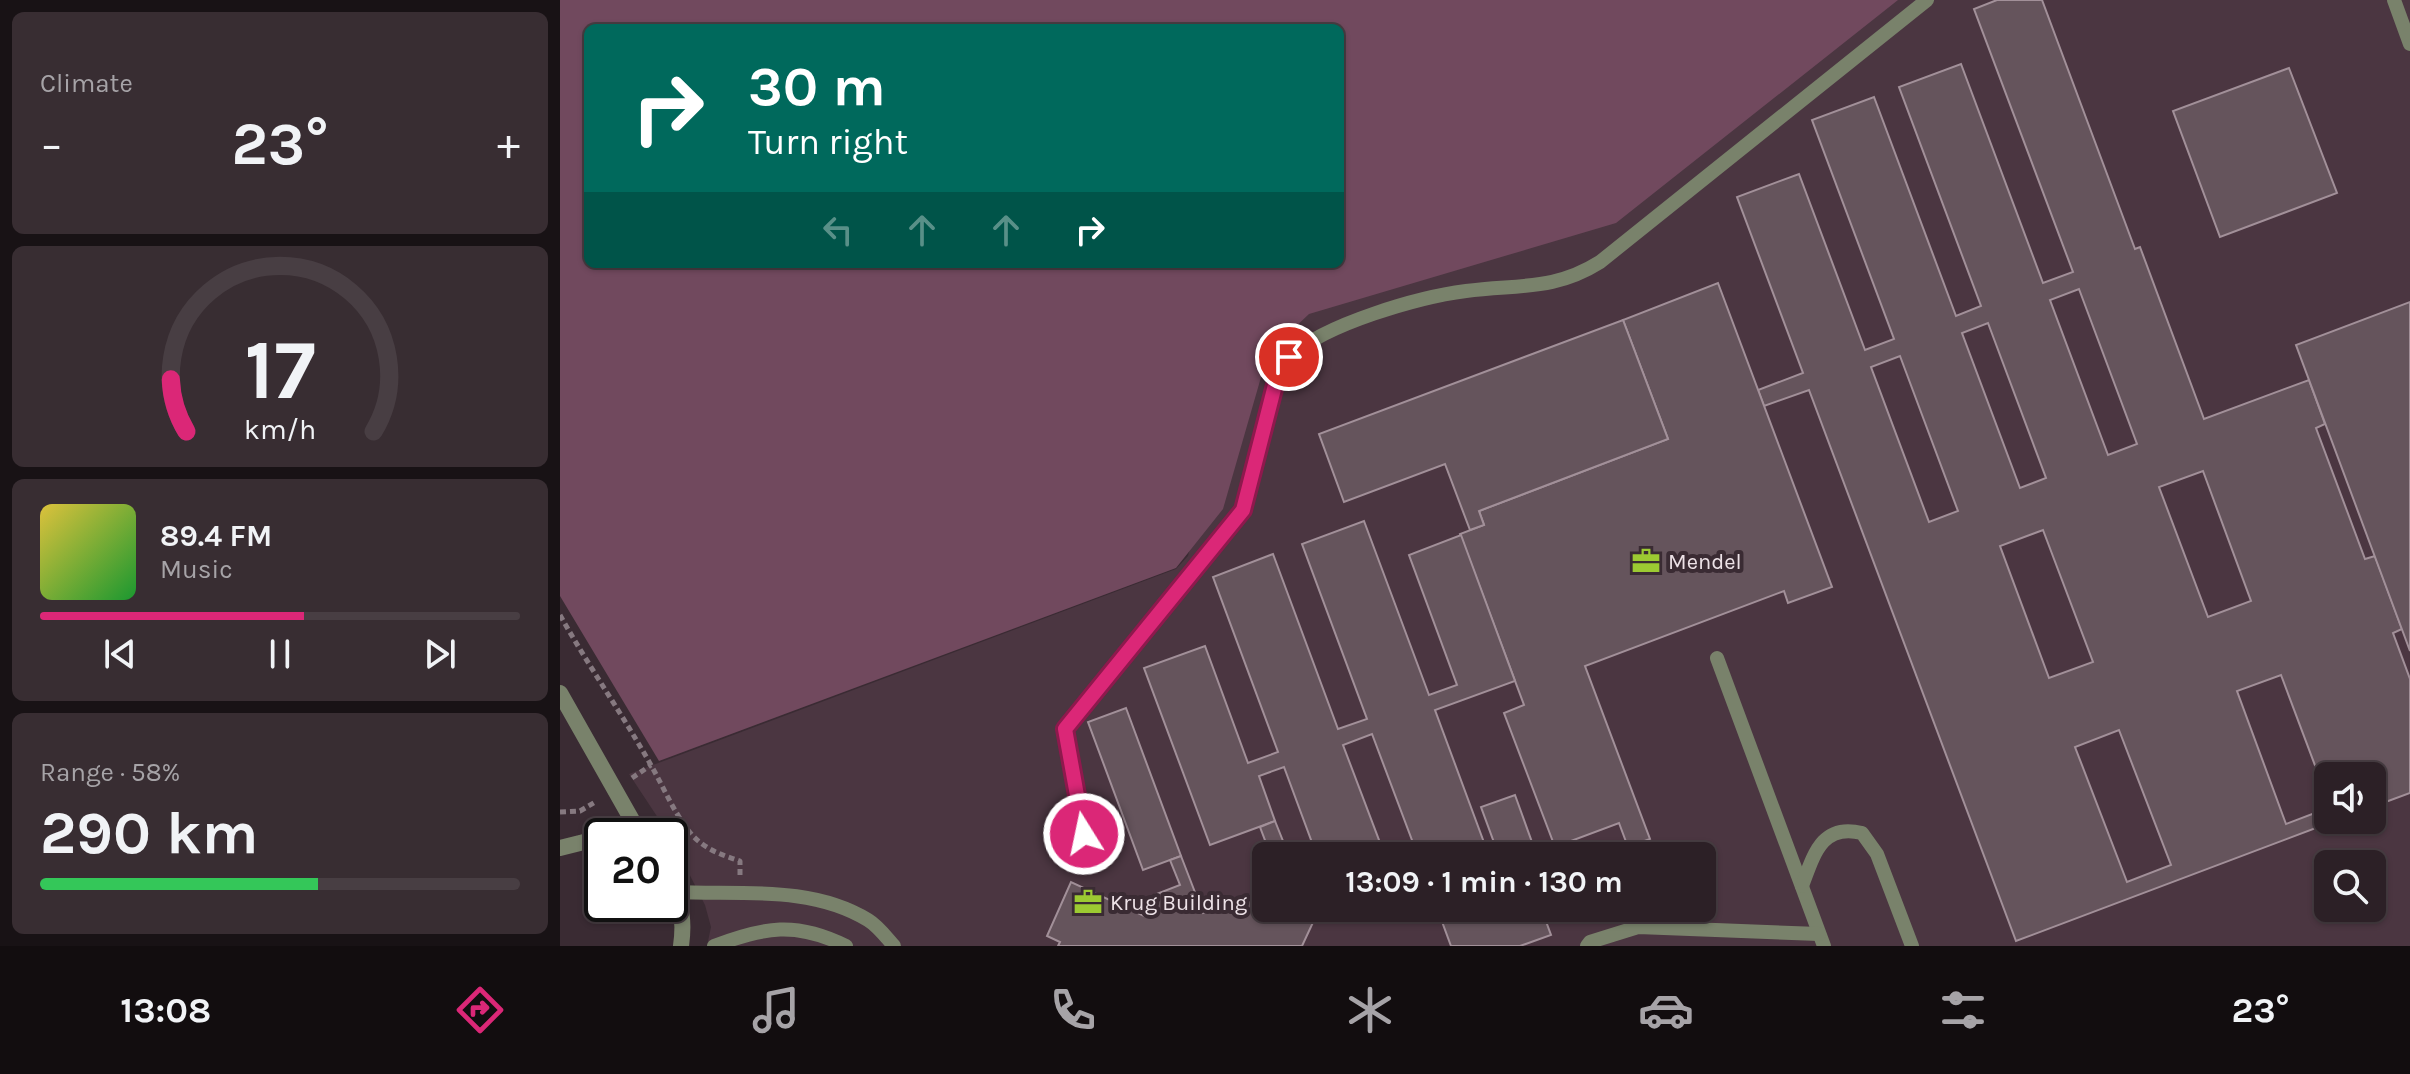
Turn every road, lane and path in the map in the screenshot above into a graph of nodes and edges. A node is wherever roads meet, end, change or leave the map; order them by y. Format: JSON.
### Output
{"nodes":[{"id":1,"x":1927,"y":0,"type":"edge"},
{"id":2,"x":2394,"y":0,"type":"edge"},
{"id":3,"x":2410,"y":44,"type":"edge"},
{"id":4,"x":560,"y":615,"type":"edge"},
{"id":5,"x":1717,"y":658,"type":"dead end"},
{"id":6,"x":560,"y":693,"type":"edge"},
{"id":7,"x":631,"y":818,"type":"edge"},
{"id":8,"x":584,"y":842,"type":"edge"},
{"id":9,"x":560,"y":848,"type":"edge"},
{"id":10,"x":1089,"y":860,"type":"dead end"},
{"id":11,"x":1802,"y":886,"type":"junction"},
{"id":12,"x":688,"y":890,"type":"edge"},
{"id":13,"x":741,"y":895,"type":"junction"},
{"id":14,"x":683,"y":922,"type":"edge"},
{"id":15,"x":1821,"y":940,"type":"edge"},
{"id":16,"x":681,"y":946,"type":"edge"},
{"id":17,"x":714,"y":946,"type":"edge"},
{"id":18,"x":846,"y":946,"type":"edge"},
{"id":19,"x":894,"y":946,"type":"edge"},
{"id":20,"x":1587,"y":946,"type":"edge"},
{"id":21,"x":1912,"y":946,"type":"edge"}],
"edges":[{"from":1,"to":10,"type":"lane"},
{"from":2,"to":3,"type":"lane"},
{"from":4,"to":13,"type":"path"},
{"from":5,"to":11,"type":"lane"},
{"from":6,"to":7,"type":"street"},
{"from":8,"to":9,"type":"street"},
{"from":11,"to":15,"type":"lane"},
{"from":11,"to":21,"type":"lane"},
{"from":12,"to":13,"type":"lane"},
{"from":13,"to":19,"type":"lane"},
{"from":14,"to":16,"type":"street"},
{"from":15,"to":20,"type":"lane"},
{"from":17,"to":18,"type":"lane"}]}
